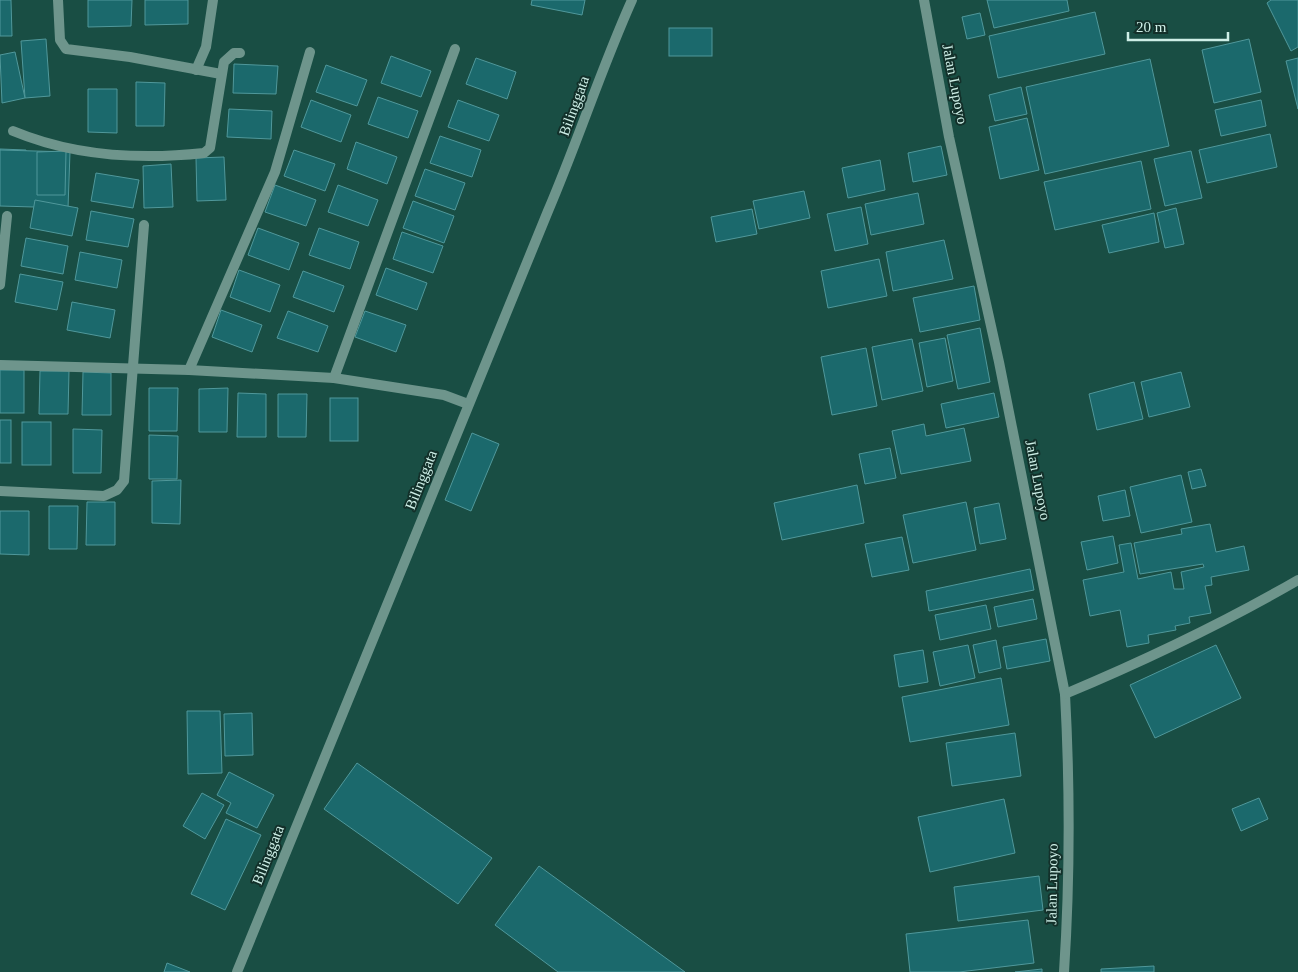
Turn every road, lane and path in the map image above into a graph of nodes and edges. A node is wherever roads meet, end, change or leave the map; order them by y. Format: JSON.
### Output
{"nodes":[{"id":1,"x":58,"y":0,"type":"edge"},
{"id":2,"x":213,"y":0,"type":"edge"},
{"id":3,"x":632,"y":0,"type":"edge"},
{"id":4,"x":924,"y":0,"type":"edge"},
{"id":5,"x":455,"y":49,"type":"dead end"},
{"id":6,"x":310,"y":52,"type":"dead end"},
{"id":7,"x":240,"y":53,"type":"dead end"},
{"id":8,"x":196,"y":70,"type":"junction"},
{"id":9,"x":221,"y":74,"type":"junction"},
{"id":10,"x":13,"y":131,"type":"dead end"},
{"id":11,"x":7,"y":216,"type":"dead end"},
{"id":12,"x":144,"y":225,"type":"dead end"},
{"id":13,"x":0,"y":285,"type":"edge"},
{"id":14,"x":0,"y":364,"type":"edge"},
{"id":15,"x":133,"y":368,"type":"junction"},
{"id":16,"x":189,"y":370,"type":"junction"},
{"id":17,"x":334,"y":378,"type":"junction"},
{"id":18,"x":464,"y":403,"type":"junction"},
{"id":19,"x":0,"y":491,"type":"edge"},
{"id":20,"x":1298,"y":580,"type":"edge"},
{"id":21,"x":1065,"y":694,"type":"junction"},
{"id":22,"x":237,"y":972,"type":"edge"},
{"id":23,"x":1064,"y":972,"type":"edge"}],
"edges":[{"from":1,"to":8,"type":"street"},
{"from":2,"to":8,"type":"street"},
{"from":3,"to":18,"type":"street","name":"Bilinggata"},
{"from":4,"to":21,"type":"street","name":"Jalan Lupoyo"},
{"from":5,"to":17,"type":"street"},
{"from":6,"to":16,"type":"street"},
{"from":7,"to":9,"type":"street"},
{"from":8,"to":9,"type":"street"},
{"from":9,"to":10,"type":"street"},
{"from":11,"to":13,"type":"street"},
{"from":12,"to":15,"type":"street"},
{"from":14,"to":15,"type":"street"},
{"from":15,"to":16,"type":"street"},
{"from":15,"to":19,"type":"street"},
{"from":16,"to":17,"type":"street"},
{"from":17,"to":18,"type":"street"},
{"from":18,"to":22,"type":"street","name":"Bilinggata"},
{"from":20,"to":21,"type":"street"},
{"from":21,"to":23,"type":"street","name":"Jalan Lupoyo"}]}
